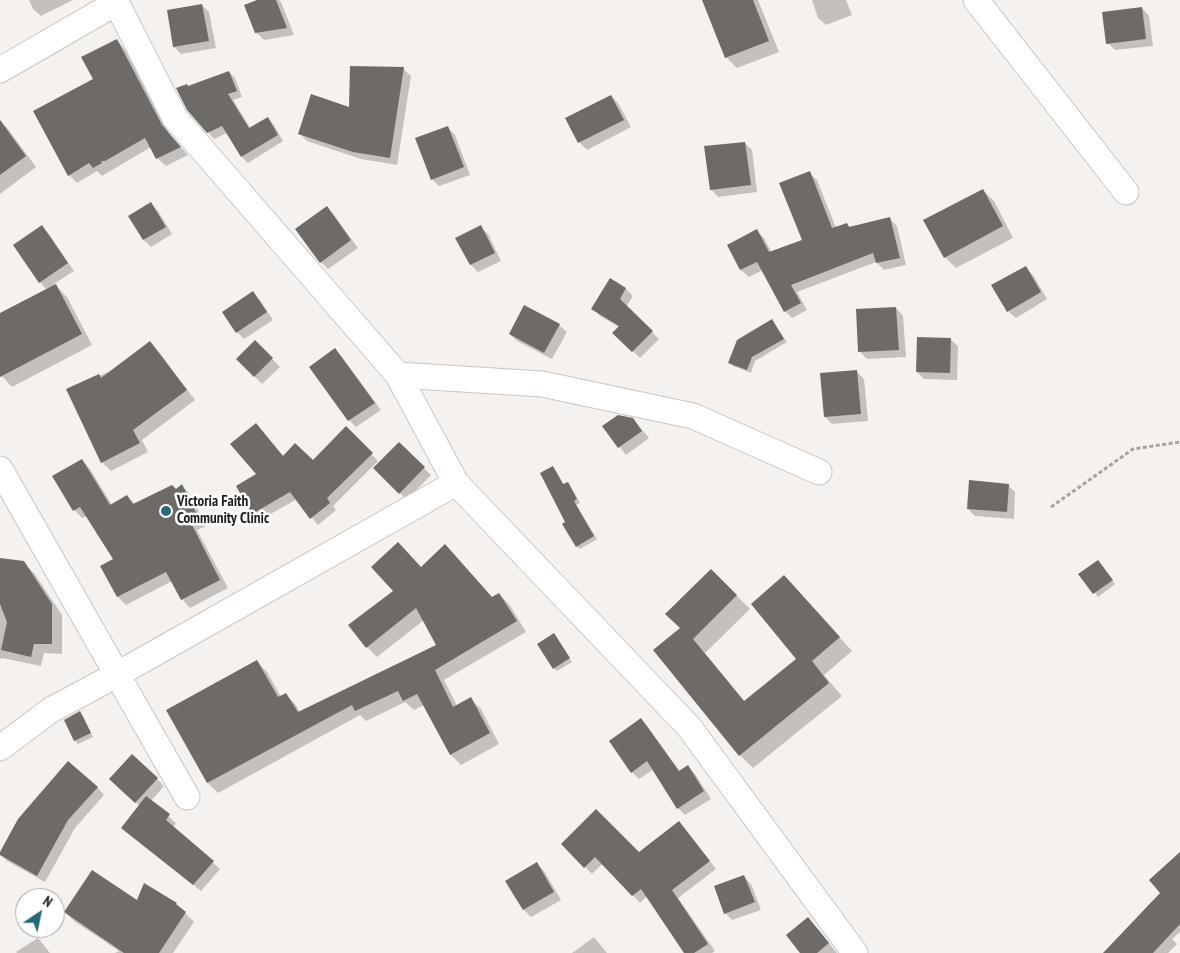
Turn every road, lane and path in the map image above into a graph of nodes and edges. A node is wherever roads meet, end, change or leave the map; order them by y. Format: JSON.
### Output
{"nodes":[{"id":1,"x":976,"y":0,"type":"edge"},
{"id":2,"x":116,"y":1,"type":"edge"},
{"id":3,"x":0,"y":70,"type":"edge"},
{"id":4,"x":1126,"y":192,"type":"dead end"},
{"id":5,"x":398,"y":375,"type":"junction"},
{"id":6,"x":1180,"y":442,"type":"edge"},
{"id":7,"x":0,"y":469,"type":"edge"},
{"id":8,"x":819,"y":472,"type":"dead end"},
{"id":9,"x":456,"y":483,"type":"junction"},
{"id":10,"x":1051,"y":507,"type":"dead end"},
{"id":11,"x":118,"y":674,"type":"junction"},
{"id":12,"x":0,"y":748,"type":"edge"},
{"id":13,"x":187,"y":797,"type":"dead end"},
{"id":14,"x":855,"y":953,"type":"edge"}],
"edges":[{"from":1,"to":4,"type":"street"},
{"from":2,"to":3,"type":"street"},
{"from":2,"to":5,"type":"street"},
{"from":5,"to":8,"type":"street"},
{"from":5,"to":9,"type":"street"},
{"from":6,"to":10,"type":"path"},
{"from":7,"to":11,"type":"street"},
{"from":9,"to":11,"type":"street"},
{"from":9,"to":14,"type":"street"},
{"from":11,"to":12,"type":"street"},
{"from":11,"to":13,"type":"street"}]}
